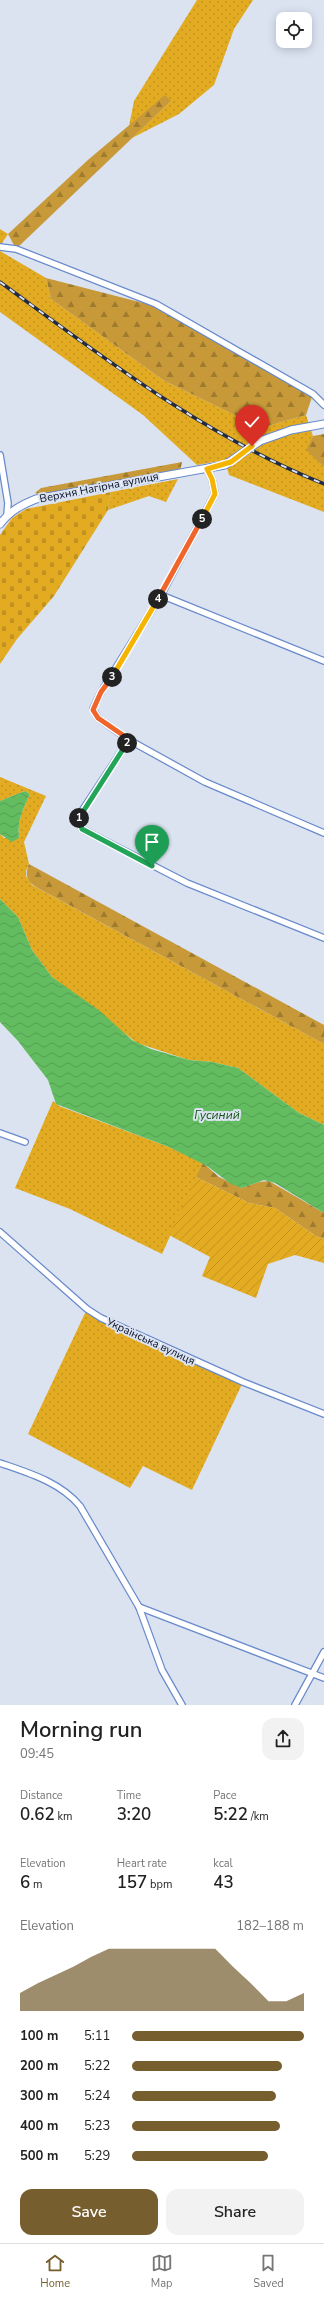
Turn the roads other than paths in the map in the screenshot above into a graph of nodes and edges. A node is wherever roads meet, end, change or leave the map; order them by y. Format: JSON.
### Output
{"nodes":[{"id":1,"x":0,"y":247,"type":"edge"},
{"id":2,"x":324,"y":405,"type":"edge"},
{"id":3,"x":324,"y":424,"type":"edge"},
{"id":4,"x":0,"y":454,"type":"edge"},
{"id":5,"x":207,"y":469,"type":"junction"},
{"id":6,"x":7,"y":515,"type":"junction"},
{"id":7,"x":0,"y":524,"type":"edge"},
{"id":8,"x":161,"y":595,"type":"junction"},
{"id":9,"x":324,"y":661,"type":"edge"},
{"id":10,"x":130,"y":740,"type":"junction"},
{"id":11,"x":324,"y":832,"type":"edge"},
{"id":12,"x":324,"y":938,"type":"edge"},
{"id":13,"x":0,"y":1133,"type":"edge"},
{"id":14,"x":25,"y":1142,"type":"dead end"},
{"id":15,"x":0,"y":1232,"type":"edge"},
{"id":16,"x":324,"y":1414,"type":"edge"},
{"id":17,"x":0,"y":1463,"type":"edge"},
{"id":18,"x":138,"y":1607,"type":"junction"},
{"id":19,"x":324,"y":1652,"type":"edge"},
{"id":20,"x":312,"y":1673,"type":"junction"},
{"id":21,"x":324,"y":1678,"type":"edge"},
{"id":22,"x":182,"y":1705,"type":"edge"},
{"id":23,"x":295,"y":1705,"type":"edge"}],
"edges":[{"from":1,"to":2,"type":"street"},
{"from":3,"to":5,"type":"main road","name":"Верхня Нагірна вулиця"},
{"from":4,"to":6,"type":"street"},
{"from":5,"to":6,"type":"main road","name":"Верхня Нагірна вулиця"},
{"from":5,"to":8,"type":"street"},
{"from":6,"to":7,"type":"main road","name":"Верхня Нагірна вулиця"},
{"from":8,"to":9,"type":"street"},
{"from":8,"to":10,"type":"street"},
{"from":10,"to":11,"type":"street"},
{"from":10,"to":12,"type":"street"},
{"from":13,"to":14,"type":"street"},
{"from":15,"to":16,"type":"street","name":"Українська вулиця"},
{"from":17,"to":18,"type":"street"},
{"from":18,"to":20,"type":"street"},
{"from":18,"to":22,"type":"street"},
{"from":19,"to":20,"type":"street"},
{"from":20,"to":21,"type":"street"},
{"from":20,"to":23,"type":"street"}]}
